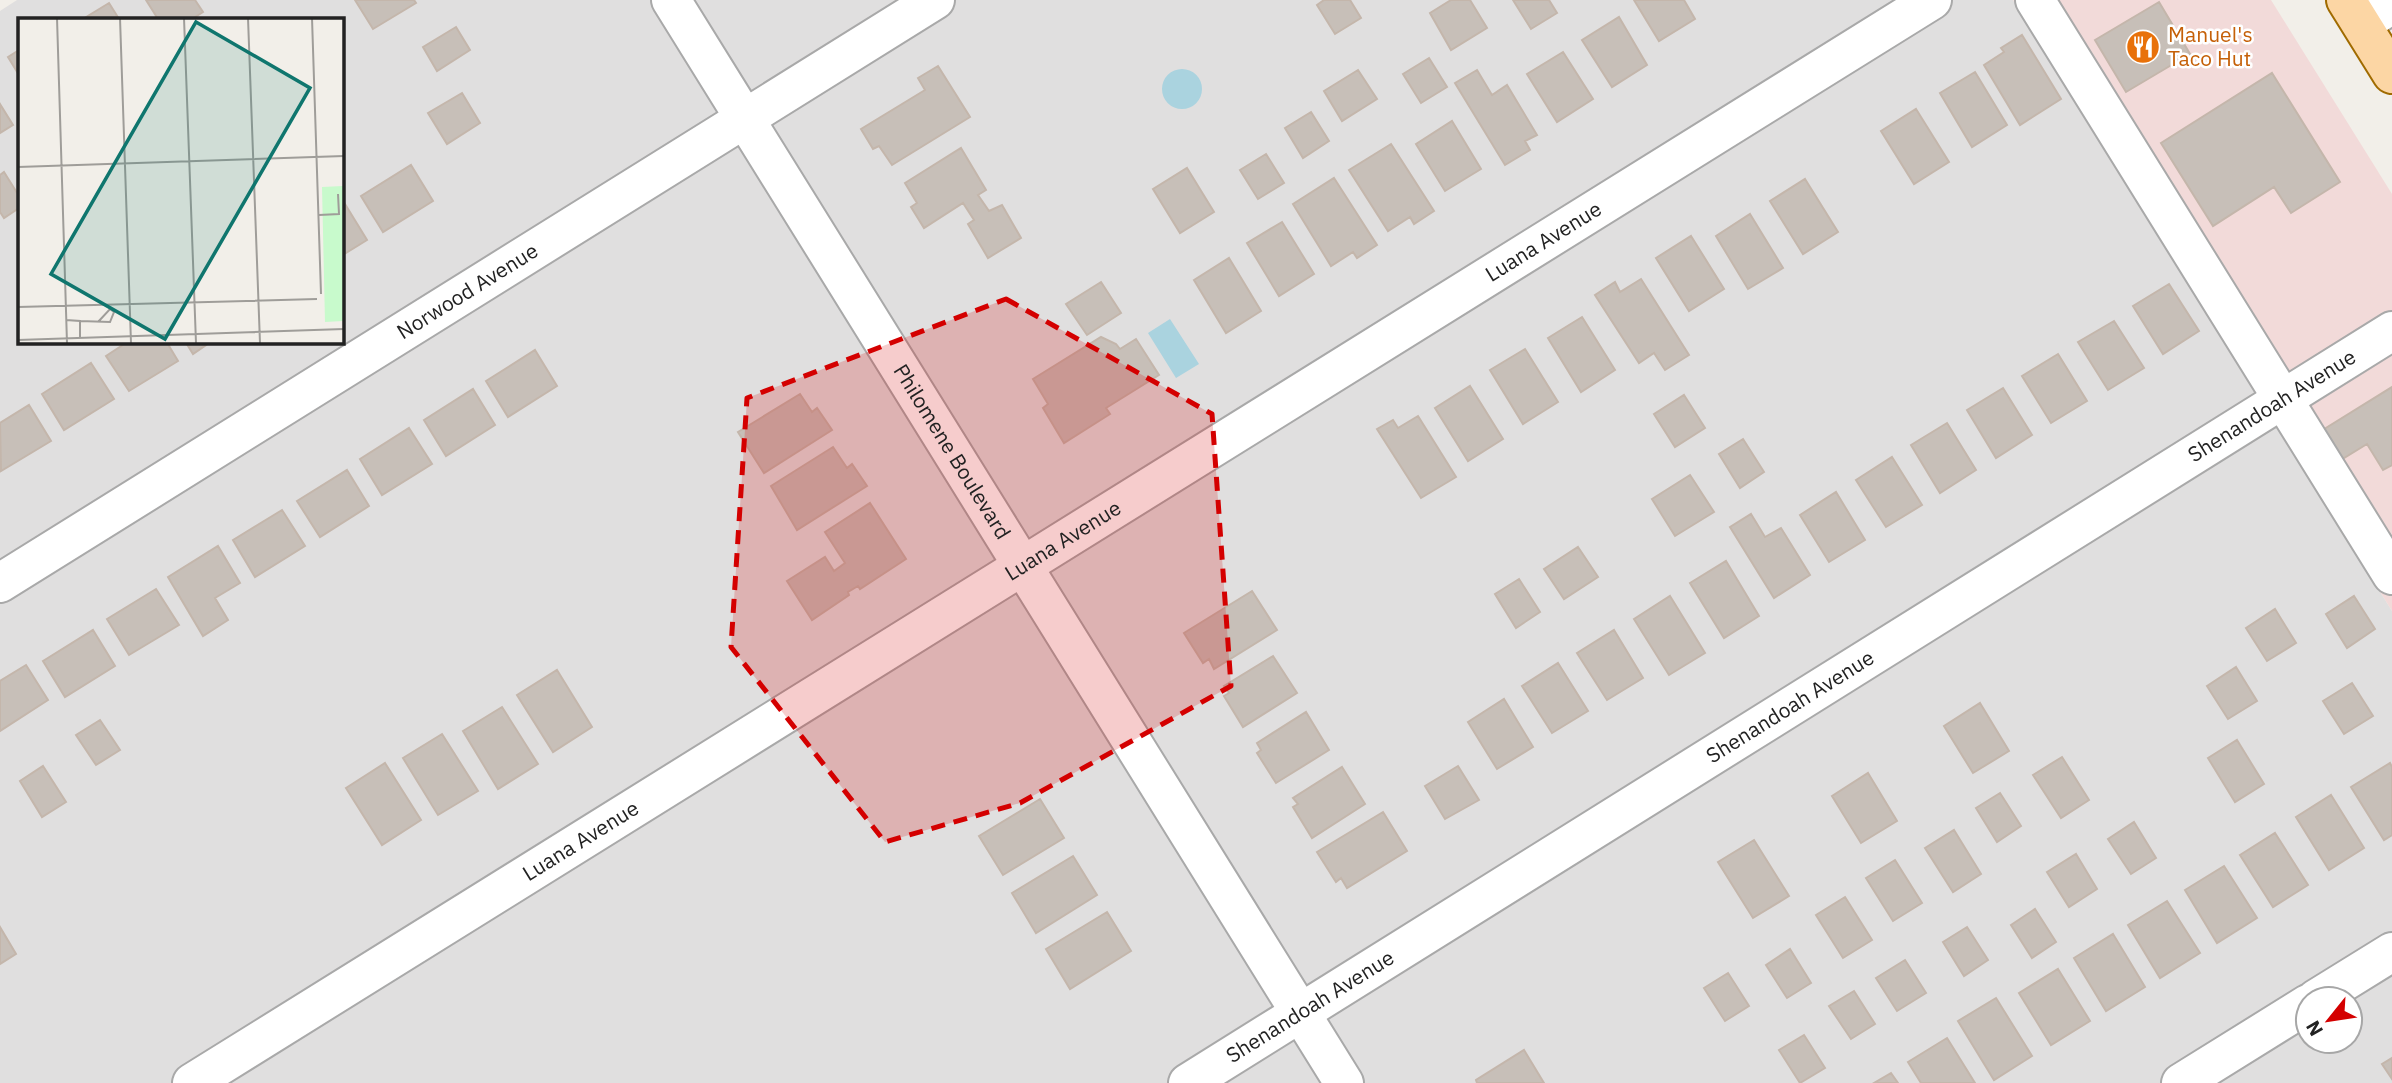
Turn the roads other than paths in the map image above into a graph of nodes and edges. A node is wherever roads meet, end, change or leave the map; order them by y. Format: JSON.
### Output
{"nodes":[{"id":1,"x":671,"y":0,"type":"edge"},
{"id":2,"x":935,"y":0,"type":"edge"},
{"id":3,"x":1931,"y":0,"type":"edge"},
{"id":4,"x":2035,"y":0,"type":"edge"},
{"id":5,"x":2367,"y":9,"type":"edge"},
{"id":6,"x":2392,"y":74,"type":"edge"},
{"id":7,"x":745,"y":119,"type":"junction"},
{"id":8,"x":2392,"y":331,"type":"edge"},
{"id":9,"x":2283,"y":400,"type":"junction"},
{"id":10,"x":1022,"y":566,"type":"junction"},
{"id":11,"x":2392,"y":575,"type":"edge"},
{"id":12,"x":0,"y":583,"type":"edge"},
{"id":13,"x":2392,"y":952,"type":"edge"},
{"id":14,"x":2339,"y":985,"type":"edge"},
{"id":15,"x":1300,"y":1013,"type":"junction"},
{"id":16,"x":2294,"y":1013,"type":"edge"},
{"id":17,"x":192,"y":1083,"type":"edge"},
{"id":18,"x":1188,"y":1083,"type":"edge"},
{"id":19,"x":1344,"y":1083,"type":"edge"},
{"id":20,"x":2181,"y":1083,"type":"edge"}],
"edges":[{"from":1,"to":7,"type":"street","name":"Philomene Boulevard"},
{"from":2,"to":7,"type":"street","name":"Norwood Avenue"},
{"from":3,"to":10,"type":"street","name":"Luana Avenue"},
{"from":4,"to":9,"type":"street"},
{"from":5,"to":6,"type":"main road"},
{"from":7,"to":10,"type":"street","name":"Philomene Boulevard"},
{"from":7,"to":12,"type":"street","name":"Norwood Avenue"},
{"from":8,"to":9,"type":"street","name":"Shenandoah Avenue"},
{"from":9,"to":11,"type":"street"},
{"from":9,"to":15,"type":"street","name":"Shenandoah Avenue"},
{"from":10,"to":15,"type":"street","name":"Philomene Boulevard"},
{"from":10,"to":17,"type":"street","name":"Luana Avenue"},
{"from":13,"to":14,"type":"street"},
{"from":15,"to":18,"type":"street","name":"Shenandoah Avenue"},
{"from":15,"to":19,"type":"street","name":"Philomene Boulevard"},
{"from":16,"to":20,"type":"street"}]}
